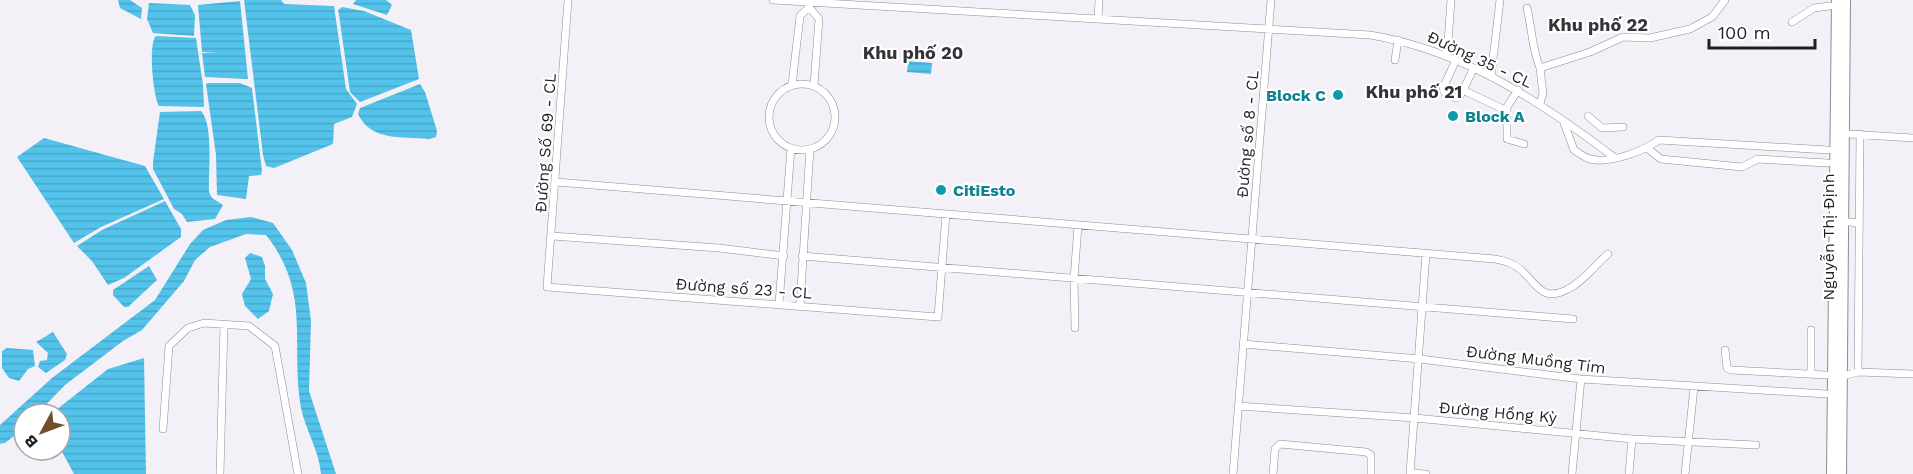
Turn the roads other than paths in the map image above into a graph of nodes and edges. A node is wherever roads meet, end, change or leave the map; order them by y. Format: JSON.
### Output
{"nodes":[{"id":1,"x":568,"y":0,"type":"edge"},
{"id":2,"x":772,"y":0,"type":"edge"},
{"id":3,"x":1099,"y":0,"type":"edge"},
{"id":4,"x":1271,"y":0,"type":"edge"},
{"id":5,"x":1451,"y":0,"type":"edge"},
{"id":6,"x":1500,"y":0,"type":"edge"},
{"id":7,"x":1725,"y":0,"type":"edge"},
{"id":8,"x":1845,"y":0,"type":"edge"},
{"id":9,"x":1852,"y":0,"type":"edge"},
{"id":10,"x":1832,"y":2,"type":"edge"},
{"id":11,"x":809,"y":3,"type":"edge"},
{"id":12,"x":1527,"y":8,"type":"dead end"},
{"id":13,"x":1098,"y":18,"type":"junction"},
{"id":14,"x":1791,"y":22,"type":"dead end"},
{"id":15,"x":1270,"y":31,"type":"junction"},
{"id":16,"x":1398,"y":40,"type":"junction"},
{"id":17,"x":1447,"y":56,"type":"junction"},
{"id":18,"x":1395,"y":60,"type":"dead end"},
{"id":19,"x":1456,"y":60,"type":"junction"},
{"id":20,"x":1474,"y":68,"type":"junction"},
{"id":21,"x":1540,"y":68,"type":"junction"},
{"id":22,"x":1491,"y":76,"type":"junction"},
{"id":23,"x":792,"y":85,"type":"junction"},
{"id":24,"x":814,"y":85,"type":"junction"},
{"id":25,"x":1463,"y":90,"type":"junction"},
{"id":26,"x":1518,"y":90,"type":"junction"},
{"id":27,"x":1540,"y":103,"type":"junction"},
{"id":28,"x":1507,"y":110,"type":"junction"},
{"id":29,"x":1588,"y":116,"type":"dead end"},
{"id":30,"x":1564,"y":123,"type":"junction"},
{"id":31,"x":1623,"y":127,"type":"dead end"},
{"id":32,"x":1855,"y":134,"type":"junction"},
{"id":33,"x":1913,"y":138,"type":"edge"},
{"id":34,"x":1524,"y":144,"type":"dead end"},
{"id":35,"x":791,"y":148,"type":"junction"},
{"id":36,"x":1647,"y":148,"type":"junction"},
{"id":37,"x":810,"y":149,"type":"junction"},
{"id":38,"x":1839,"y":150,"type":"junction"},
{"id":39,"x":1615,"y":158,"type":"junction"},
{"id":40,"x":1838,"y":164,"type":"junction"},
{"id":41,"x":556,"y":182,"type":"junction"},
{"id":42,"x":789,"y":202,"type":"junction"},
{"id":43,"x":806,"y":203,"type":"junction"},
{"id":44,"x":946,"y":214,"type":"junction"},
{"id":45,"x":1854,"y":223,"type":"junction"},
{"id":46,"x":1078,"y":226,"type":"junction"},
{"id":47,"x":552,"y":236,"type":"junction"},
{"id":48,"x":1252,"y":239,"type":"junction"},
{"id":49,"x":1426,"y":253,"type":"junction"},
{"id":50,"x":1608,"y":254,"type":"dead end"},
{"id":51,"x":784,"y":256,"type":"junction"},
{"id":52,"x":802,"y":256,"type":"junction"},
{"id":53,"x":944,"y":269,"type":"junction"},
{"id":54,"x":1074,"y":279,"type":"junction"},
{"id":55,"x":547,"y":287,"type":"joint"},
{"id":56,"x":1247,"y":291,"type":"junction"},
{"id":57,"x":779,"y":304,"type":"junction"},
{"id":58,"x":800,"y":305,"type":"junction"},
{"id":59,"x":1423,"y":307,"type":"junction"},
{"id":60,"x":1573,"y":319,"type":"dead end"},
{"id":61,"x":224,"y":325,"type":"junction"},
{"id":62,"x":1075,"y":328,"type":"dead end"},
{"id":63,"x":1811,"y":330,"type":"dead end"},
{"id":64,"x":1243,"y":344,"type":"junction"},
{"id":65,"x":1725,"y":350,"type":"dead end"},
{"id":66,"x":1420,"y":359,"type":"junction"},
{"id":67,"x":1811,"y":374,"type":"junction"},
{"id":68,"x":1841,"y":374,"type":"junction"},
{"id":69,"x":1913,"y":374,"type":"edge"},
{"id":70,"x":1581,"y":379,"type":"junction"},
{"id":71,"x":1694,"y":387,"type":"junction"},
{"id":72,"x":1837,"y":394,"type":"junction"},
{"id":73,"x":1238,"y":406,"type":"junction"},
{"id":74,"x":1415,"y":418,"type":"junction"},
{"id":75,"x":1844,"y":423,"type":"junction"},
{"id":76,"x":163,"y":429,"type":"dead end"},
{"id":77,"x":1576,"y":433,"type":"junction"},
{"id":78,"x":1632,"y":439,"type":"junction"},
{"id":79,"x":1688,"y":442,"type":"junction"},
{"id":80,"x":1756,"y":445,"type":"dead end"},
{"id":81,"x":1410,"y":473,"type":"edge"},
{"id":82,"x":220,"y":474,"type":"edge"},
{"id":83,"x":298,"y":474,"type":"edge"},
{"id":84,"x":1233,"y":474,"type":"edge"},
{"id":85,"x":1273,"y":474,"type":"edge"},
{"id":86,"x":1371,"y":474,"type":"edge"},
{"id":87,"x":1426,"y":474,"type":"edge"},
{"id":88,"x":1572,"y":474,"type":"edge"},
{"id":89,"x":1629,"y":474,"type":"edge"},
{"id":90,"x":1685,"y":474,"type":"edge"},
{"id":91,"x":1825,"y":474,"type":"edge"},
{"id":92,"x":1832,"y":474,"type":"edge"},
{"id":93,"x":1841,"y":474,"type":"edge"},
{"id":94,"x":1846,"y":474,"type":"edge"}],
"edges":[{"from":1,"to":41,"type":"street","name":"Đường Số 69 - CL"},
{"from":2,"to":11,"type":"street","name":"Đường 35 - CL"},
{"from":3,"to":13,"type":"street"},
{"from":4,"to":15,"type":"street","name":"Đường số 8 - CL"},
{"from":5,"to":17,"type":"street"},
{"from":6,"to":22,"type":"street"},
{"from":7,"to":21,"type":"street"},
{"from":8,"to":38,"type":"main road","name":"Nguyễn Thị Định"},
{"from":9,"to":32,"type":"main road","name":"Nguyễn Thị Định"},
{"from":10,"to":14,"type":"street"},
{"from":10,"to":38,"type":"main road","name":"Nguyễn Thị Định"},
{"from":11,"to":13,"type":"street","name":"Đường 35 - CL"},
{"from":11,"to":23,"type":"street"},
{"from":11,"to":24,"type":"street"},
{"from":12,"to":21,"type":"street"},
{"from":13,"to":15,"type":"street","name":"Đường 35 - CL"},
{"from":15,"to":16,"type":"street","name":"Đường 35 - CL"},
{"from":15,"to":48,"type":"street","name":"Đường số 8 - CL"},
{"from":16,"to":17,"type":"street","name":"Đường 35 - CL"},
{"from":16,"to":18,"type":"street"},
{"from":17,"to":19,"type":"street","name":"Đường 35 - CL"},
{"from":19,"to":20,"type":"street","name":"Đường 35 - CL"},
{"from":19,"to":25,"type":"street"},
{"from":20,"to":22,"type":"street","name":"Đường 35 - CL"},
{"from":20,"to":25,"type":"street"},
{"from":21,"to":27,"type":"street"},
{"from":22,"to":26,"type":"street","name":"Đường 35 - CL"},
{"from":23,"to":24,"type":"street"},
{"from":23,"to":35,"type":"street"},
{"from":24,"to":37,"type":"street"},
{"from":25,"to":28,"type":"street"},
{"from":26,"to":27,"type":"street","name":"Đường 35 - CL"},
{"from":26,"to":28,"type":"street"},
{"from":27,"to":30,"type":"street","name":"Đường 35 - CL"},
{"from":28,"to":34,"type":"street"},
{"from":29,"to":31,"type":"street"},
{"from":30,"to":39,"type":"street","name":"Đường 35 - CL"},
{"from":30,"to":39,"type":"street","name":"Đường 35 - CL"},
{"from":32,"to":33,"type":"street"},
{"from":32,"to":38,"type":"main road","name":"Nguyễn Thị Định"},
{"from":32,"to":45,"type":"street"},
{"from":35,"to":37,"type":"street"},
{"from":35,"to":42,"type":"street"},
{"from":36,"to":38,"type":"street","name":"Đường 35 - CL"},
{"from":36,"to":39,"type":"street","name":"Đường 35 - CL"},
{"from":36,"to":40,"type":"street"},
{"from":37,"to":43,"type":"street"},
{"from":38,"to":40,"type":"main road","name":"Nguyễn Thị Định"},
{"from":38,"to":40,"type":"main road","name":"Nguyễn Thị Định"},
{"from":40,"to":45,"type":"main road","name":"Nguyễn Thị Định"},
{"from":40,"to":68,"type":"main road","name":"Nguyễn Thị Định"},
{"from":40,"to":68,"type":"main road","name":"Nguyễn Thị Định"},
{"from":41,"to":42,"type":"street"},
{"from":41,"to":47,"type":"street","name":"Đường Số 69 - CL"},
{"from":42,"to":43,"type":"street"},
{"from":42,"to":51,"type":"street"},
{"from":43,"to":44,"type":"street"},
{"from":43,"to":52,"type":"street"},
{"from":44,"to":46,"type":"street"},
{"from":44,"to":53,"type":"street"},
{"from":45,"to":68,"type":"main road","name":"Nguyễn Thị Định"},
{"from":46,"to":48,"type":"street"},
{"from":46,"to":54,"type":"street"},
{"from":47,"to":51,"type":"street"},
{"from":47,"to":55,"type":"street","name":"Đường Số 69 - CL"},
{"from":48,"to":49,"type":"street"},
{"from":48,"to":56,"type":"street","name":"Đường số 8 - CL"},
{"from":49,"to":50,"type":"street"},
{"from":49,"to":59,"type":"street"},
{"from":51,"to":57,"type":"street"},
{"from":52,"to":53,"type":"street"},
{"from":52,"to":58,"type":"street"},
{"from":53,"to":54,"type":"street"},
{"from":53,"to":58,"type":"street","name":"Đường số 23 - CL"},
{"from":54,"to":56,"type":"street"},
{"from":54,"to":62,"type":"street"},
{"from":55,"to":57,"type":"street","name":"Đường số 23 - CL"},
{"from":56,"to":59,"type":"street"},
{"from":56,"to":64,"type":"street","name":"Đường số 8 - CL"},
{"from":57,"to":58,"type":"street","name":"Đường số 23 - CL"},
{"from":59,"to":60,"type":"street"},
{"from":59,"to":66,"type":"street"},
{"from":61,"to":76,"type":"street"},
{"from":61,"to":82,"type":"street"},
{"from":61,"to":83,"type":"street"},
{"from":63,"to":67,"type":"street"},
{"from":64,"to":66,"type":"street","name":"Đường Muồng Tím"},
{"from":64,"to":73,"type":"street","name":"Đường số 8 - CL"},
{"from":65,"to":67,"type":"street"},
{"from":66,"to":70,"type":"street","name":"Đường Muồng Tím"},
{"from":66,"to":74,"type":"street"},
{"from":67,"to":68,"type":"street"},
{"from":68,"to":69,"type":"street"},
{"from":68,"to":72,"type":"main road","name":"Nguyễn Thị Định"},
{"from":68,"to":72,"type":"main road","name":"Nguyễn Thị Định"},
{"from":70,"to":71,"type":"street","name":"Đường Muồng Tím"},
{"from":70,"to":77,"type":"street"},
{"from":71,"to":72,"type":"street","name":"Đường Muồng Tím"},
{"from":71,"to":79,"type":"street"},
{"from":72,"to":75,"type":"main road","name":"Nguyễn Thị Định"},
{"from":72,"to":91,"type":"main road","name":"Nguyễn Thị Định"},
{"from":72,"to":92,"type":"main road","name":"Nguyễn Thị Định"},
{"from":73,"to":74,"type":"street","name":"Đường Hồng Kỳ"},
{"from":73,"to":84,"type":"street","name":"Đường số 8 - CL"},
{"from":74,"to":77,"type":"street","name":"Đường Hồng Kỳ"},
{"from":74,"to":81,"type":"street"},
{"from":75,"to":93,"type":"main road","name":"Nguyễn Thị Định"},
{"from":75,"to":94,"type":"main road","name":"Nguyễn Thị Định"},
{"from":77,"to":78,"type":"street","name":"Đường Hồng Kỳ"},
{"from":77,"to":88,"type":"street"},
{"from":78,"to":79,"type":"street","name":"Đường Hồng Kỳ"},
{"from":78,"to":89,"type":"street"},
{"from":79,"to":80,"type":"street","name":"Đường Hồng Kỳ"},
{"from":79,"to":90,"type":"street"},
{"from":81,"to":87,"type":"street"},
{"from":85,"to":86,"type":"street"}]}
